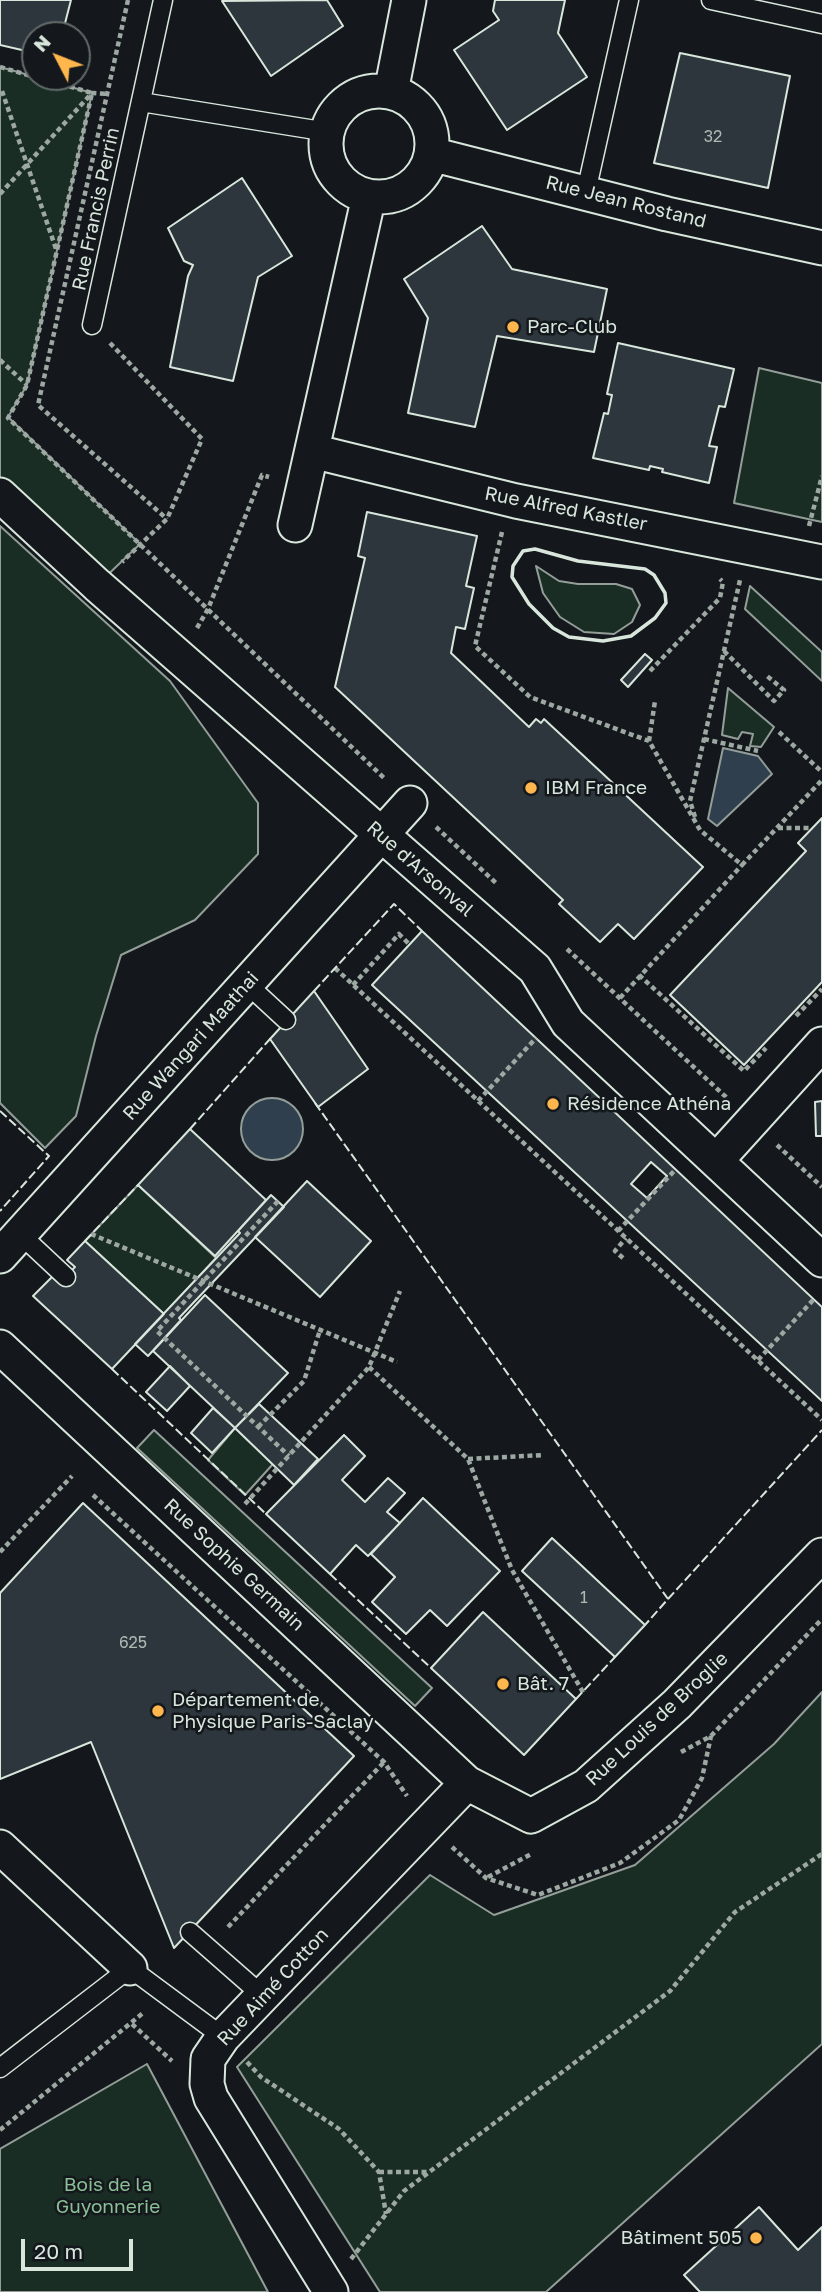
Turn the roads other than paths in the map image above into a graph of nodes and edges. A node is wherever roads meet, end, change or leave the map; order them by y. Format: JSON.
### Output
{"nodes":[{"id":1,"x":163,"y":0,"type":"edge"},
{"id":2,"x":408,"y":0,"type":"edge"},
{"id":3,"x":629,"y":0,"type":"edge"},
{"id":4,"x":710,"y":0,"type":"edge"},
{"id":5,"x":822,"y":24,"type":"edge"},
{"id":6,"x":391,"y":92,"type":"junction"},
{"id":7,"x":141,"y":102,"type":"junction"},
{"id":8,"x":327,"y":132,"type":"junction"},
{"id":9,"x":431,"y":154,"type":"junction"},
{"id":10,"x":586,"y":191,"type":"junction"},
{"id":11,"x":369,"y":196,"type":"junction"},
{"id":12,"x":822,"y":248,"type":"edge"},
{"id":13,"x":92,"y":325,"type":"road end"},
{"id":14,"x":312,"y":451,"type":"junction"},
{"id":15,"x":0,"y":495,"type":"edge"},
{"id":16,"x":295,"y":525,"type":"dead end"},
{"id":17,"x":811,"y":560,"type":"edge"},
{"id":18,"x":410,"y":803,"type":"road end"},
{"id":19,"x":382,"y":836,"type":"junction"},
{"id":20,"x":247,"y":984,"type":"junction"},
{"id":21,"x":286,"y":1020,"type":"dead end"},
{"id":22,"x":822,"y":1044,"type":"edge"},
{"id":23,"x":716,"y":1161,"type":"junction"},
{"id":24,"x":10,"y":1245,"type":"edge"},
{"id":25,"x":822,"y":1260,"type":"edge"},
{"id":26,"x":65,"y":1277,"type":"dead end"},
{"id":27,"x":0,"y":1347,"type":"edge"},
{"id":28,"x":822,"y":1555,"type":"edge"},
{"id":29,"x":467,"y":1783,"type":"junction"},
{"id":30,"x":0,"y":1847,"type":"edge"},
{"id":31,"x":190,"y":1932,"type":"dead end"},
{"id":32,"x":130,"y":1968,"type":"junction"},
{"id":33,"x":262,"y":1996,"type":"junction"},
{"id":34,"x":223,"y":2037,"type":"junction"},
{"id":35,"x":0,"y":2068,"type":"edge"},
{"id":36,"x":330,"y":2290,"type":"edge"}],
"edges":[{"from":1,"to":7,"type":"lane","name":"Rue Francis Perrin"},
{"from":2,"to":6,"type":"street"},
{"from":3,"to":10,"type":"lane"},
{"from":4,"to":5,"type":"lane"},
{"from":6,"to":8,"type":"street"},
{"from":6,"to":9,"type":"street"},
{"from":7,"to":8,"type":"lane"},
{"from":7,"to":13,"type":"lane","name":"Rue Francis Perrin"},
{"from":8,"to":11,"type":"street"},
{"from":9,"to":10,"type":"street","name":"Rue Jean Rostand"},
{"from":9,"to":11,"type":"street"},
{"from":10,"to":12,"type":"street","name":"Rue Jean Rostand"},
{"from":11,"to":14,"type":"street"},
{"from":14,"to":16,"type":"street"},
{"from":14,"to":17,"type":"street","name":"Rue Alfred Kastler"},
{"from":15,"to":19,"type":"street","name":"Rue d'Arsonval"},
{"from":18,"to":19,"type":"street","name":"Rue Wangari Maathai"},
{"from":19,"to":20,"type":"street","name":"Rue Wangari Maathai"},
{"from":19,"to":23,"type":"street","name":"Rue d'Arsonval"},
{"from":20,"to":21,"type":"lane"},
{"from":20,"to":24,"type":"street","name":"Rue Wangari Maathai"},
{"from":22,"to":23,"type":"street"},
{"from":23,"to":25,"type":"street","name":"Rue d'Arsonval"},
{"from":24,"to":26,"type":"lane"},
{"from":27,"to":29,"type":"street","name":"Rue Sophie Germain"},
{"from":28,"to":29,"type":"street","name":"Rue Louis de Broglie"},
{"from":29,"to":33,"type":"street","name":"Rue Aimé Cotton"},
{"from":30,"to":32,"type":"street"},
{"from":31,"to":33,"type":"lane"},
{"from":32,"to":34,"type":"lane"},
{"from":32,"to":35,"type":"lane"},
{"from":33,"to":34,"type":"street","name":"Rue Aimé Cotton"},
{"from":34,"to":36,"type":"street","name":"Rue Aimé Cotton"}]}
